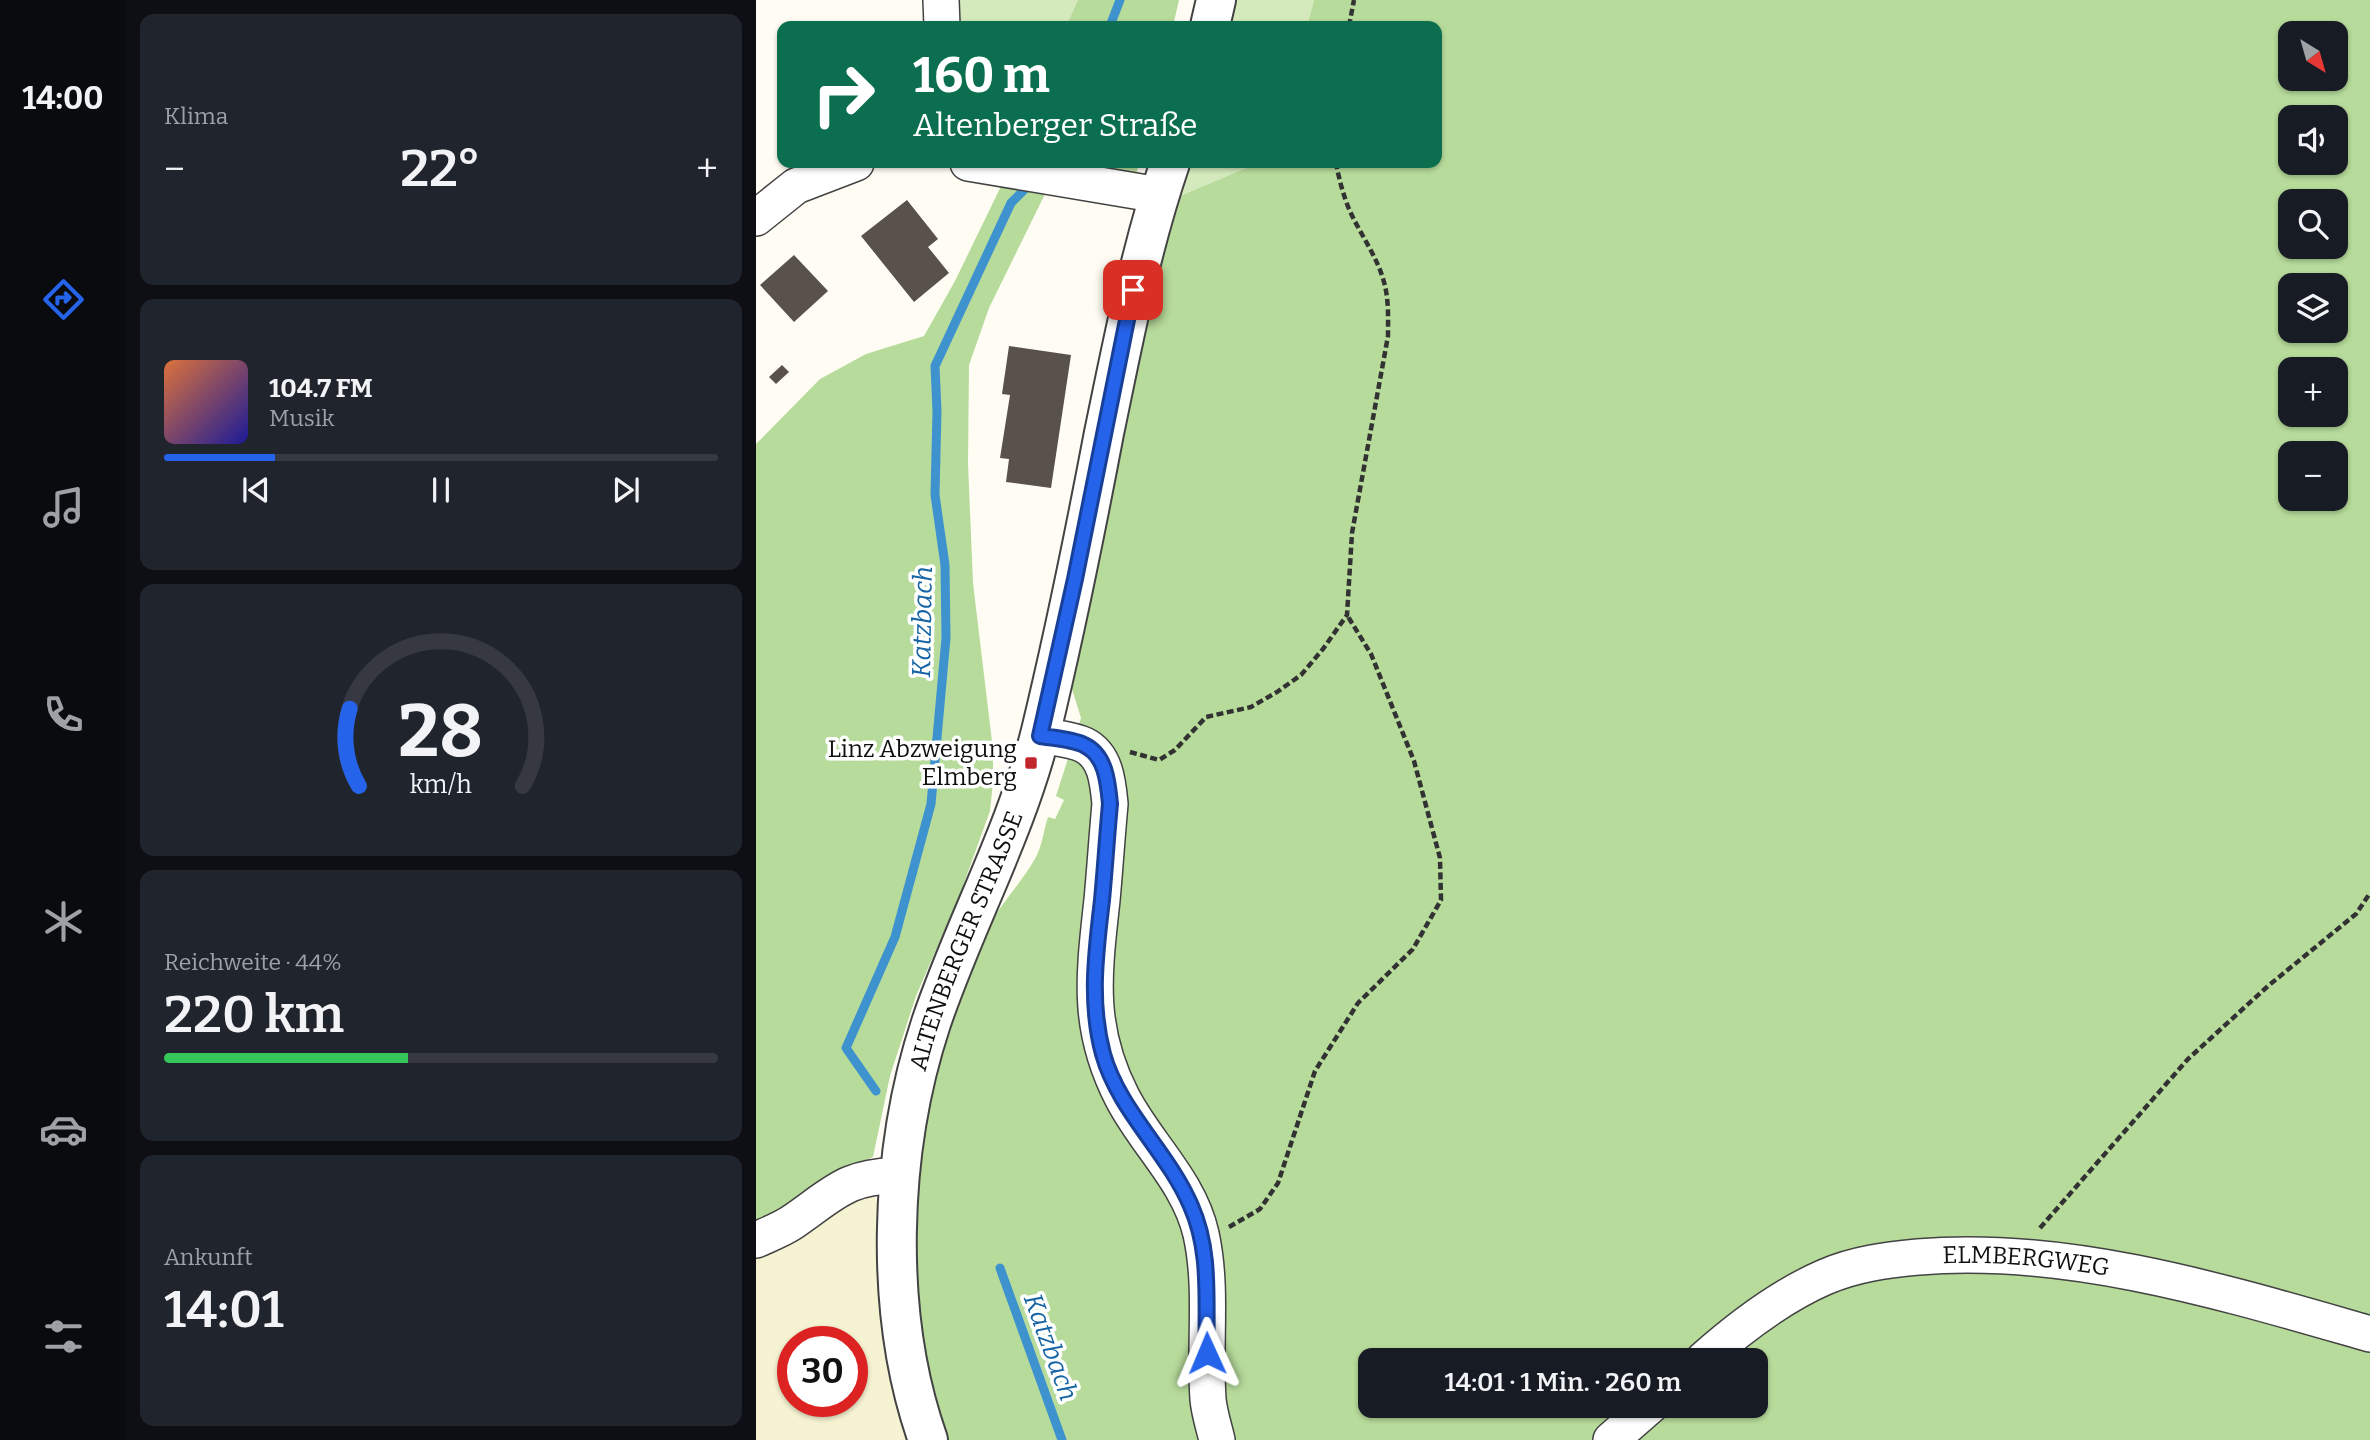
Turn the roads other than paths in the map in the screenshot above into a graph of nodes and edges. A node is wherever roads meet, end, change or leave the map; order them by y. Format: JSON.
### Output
{"nodes":[{"id":1,"x":941,"y":0,"type":"edge"},
{"id":2,"x":1216,"y":0,"type":"edge"},
{"id":3,"x":942,"y":21,"type":"edge"},
{"id":4,"x":1211,"y":21,"type":"edge"},
{"id":5,"x":843,"y":168,"type":"edge"},
{"id":6,"x":996,"y":168,"type":"edge"},
{"id":7,"x":1164,"y":179,"type":"edge"},
{"id":8,"x":756,"y":218,"type":"edge"},
{"id":9,"x":1040,"y":736,"type":"junction"},
{"id":10,"x":899,"y":1176,"type":"junction"},
{"id":11,"x":756,"y":1240,"type":"edge"},
{"id":12,"x":2370,"y":1334,"type":"edge"},
{"id":13,"x":1718,"y":1348,"type":"edge"},
{"id":14,"x":1636,"y":1418,"type":"edge"},
{"id":15,"x":928,"y":1440,"type":"edge"},
{"id":16,"x":1217,"y":1440,"type":"edge"},
{"id":17,"x":1611,"y":1440,"type":"edge"}],
"edges":[{"from":1,"to":3,"type":"street"},
{"from":2,"to":4,"type":"street"},
{"from":5,"to":8,"type":"street"},
{"from":6,"to":7,"type":"street"},
{"from":7,"to":9,"type":"street","name":"ALTENBERGER STRASSE"},
{"from":9,"to":10,"type":"street","name":"ALTENBERGER STRASSE"},
{"from":9,"to":16,"type":"street"},
{"from":10,"to":11,"type":"street"},
{"from":10,"to":15,"type":"street","name":"ALTENBERGER STRASSE"},
{"from":12,"to":13,"type":"street","name":"ELMBERGWEG"},
{"from":14,"to":17,"type":"street"}]}
